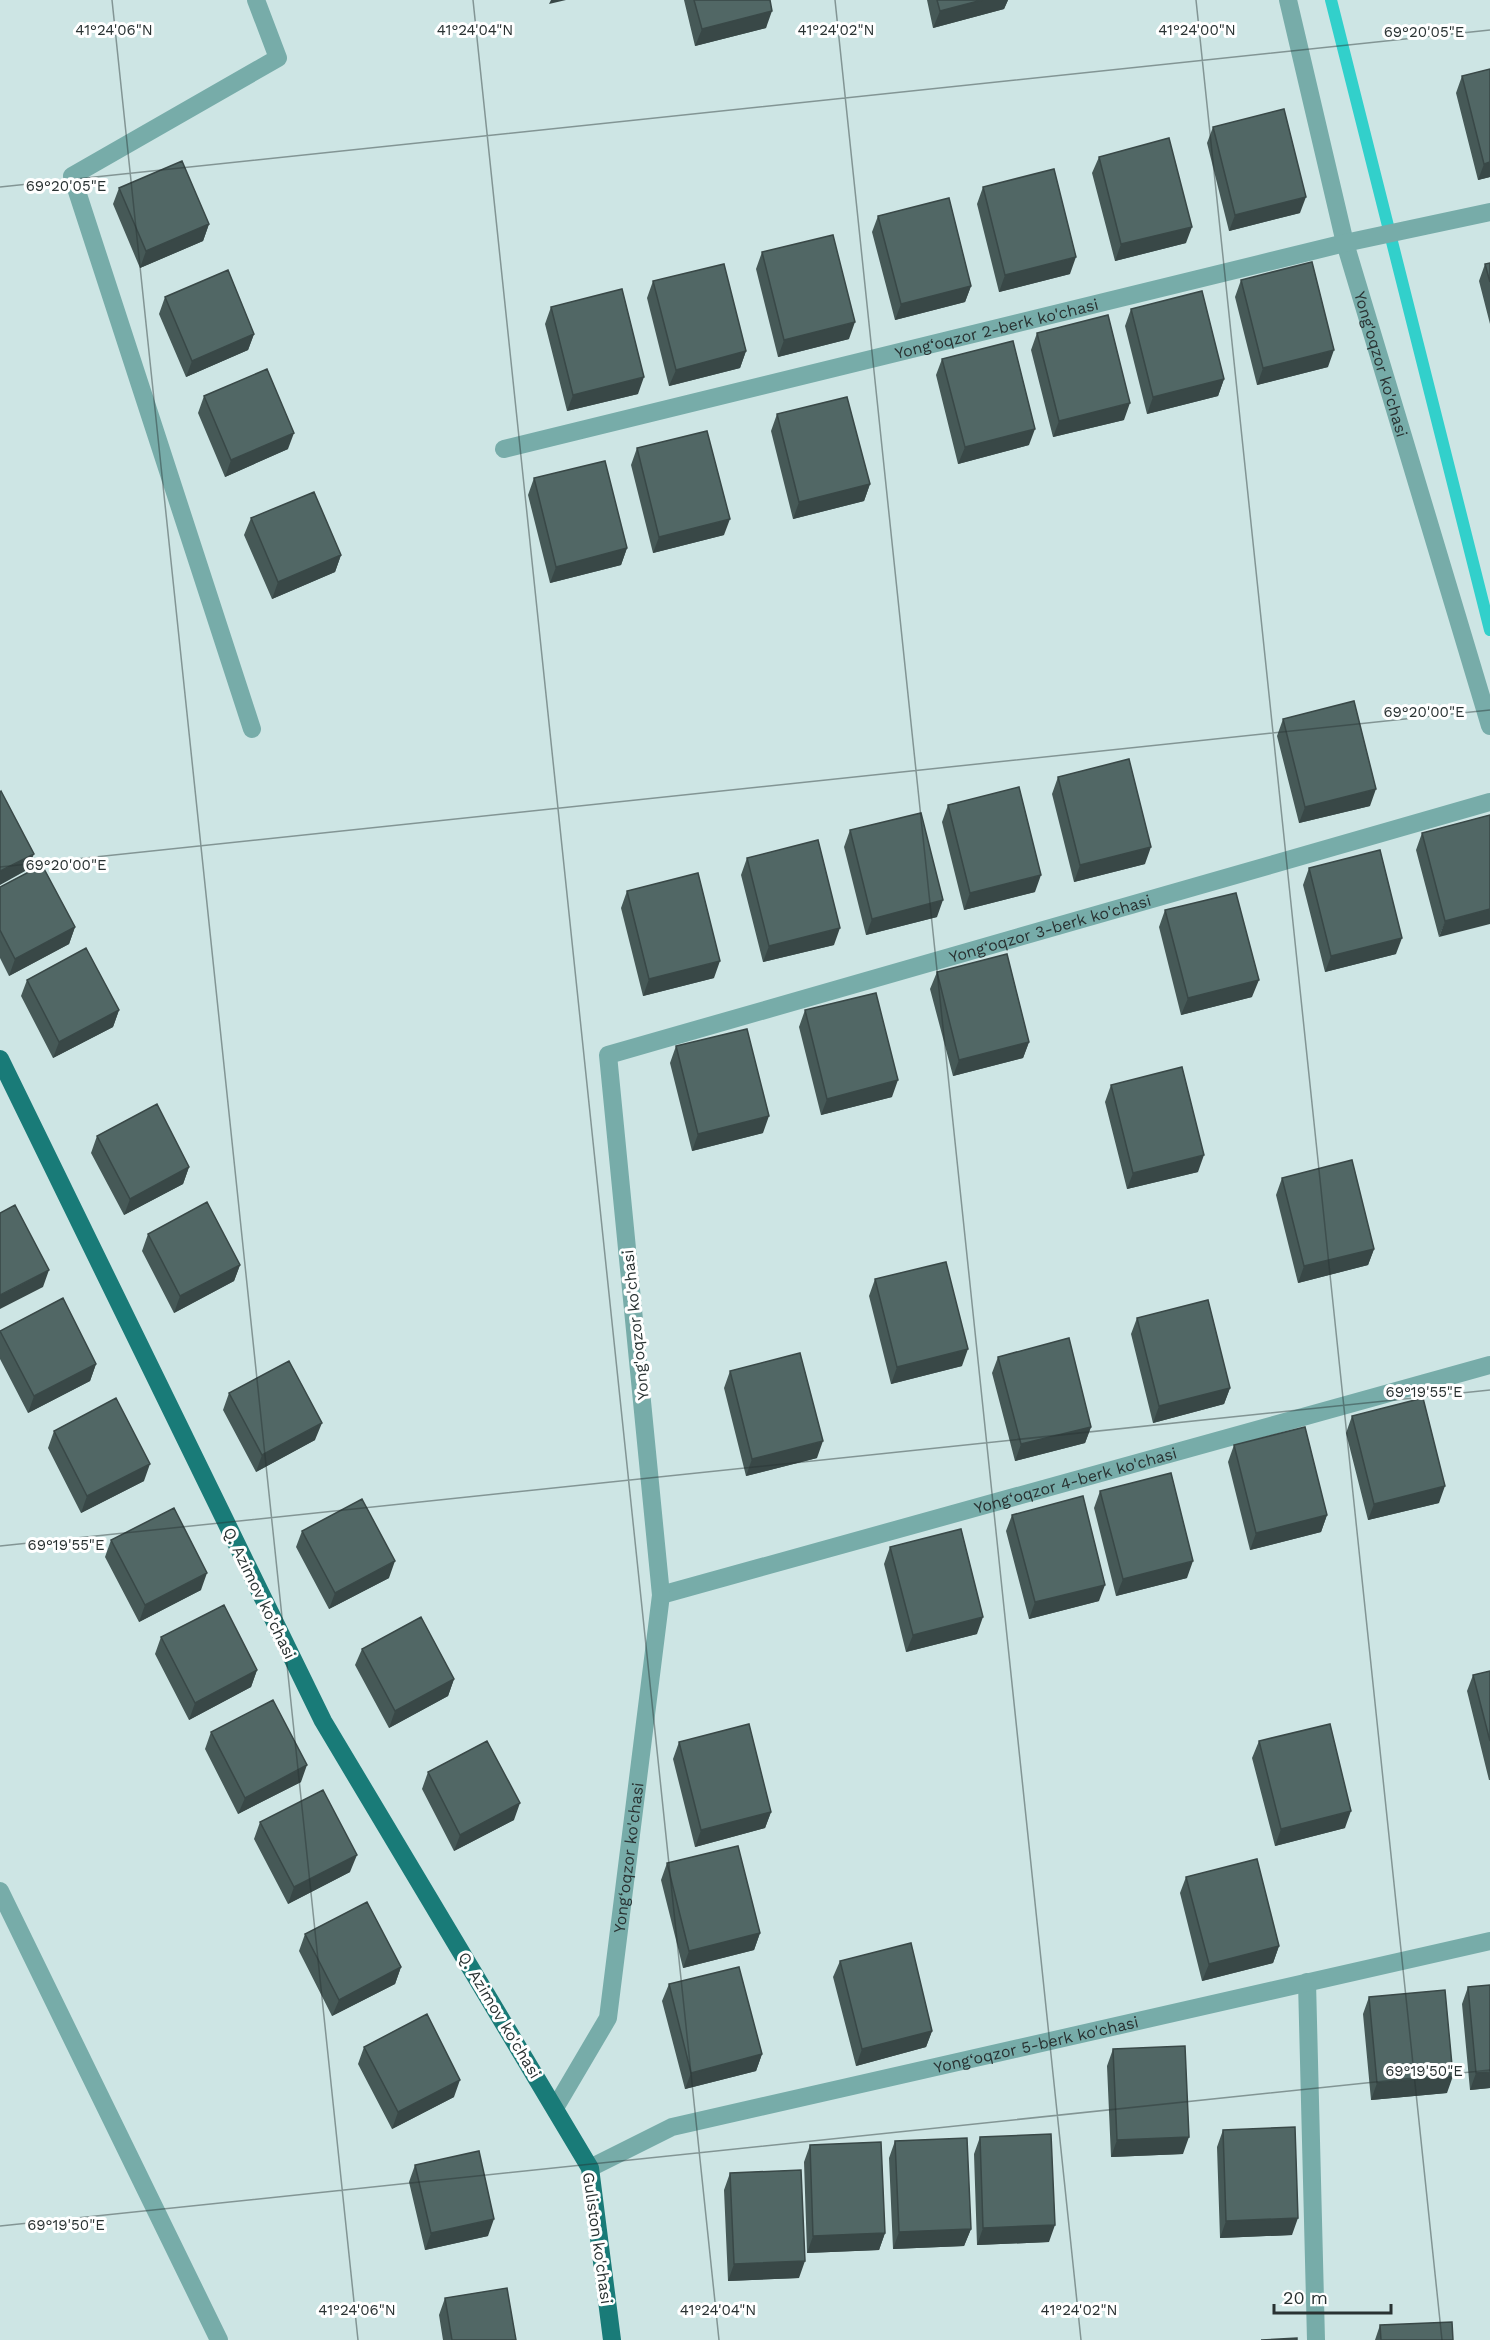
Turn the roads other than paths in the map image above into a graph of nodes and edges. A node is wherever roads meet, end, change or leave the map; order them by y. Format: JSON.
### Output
{"nodes":[{"id":1,"x":256,"y":0,"type":"edge"},
{"id":2,"x":1288,"y":0,"type":"edge"},
{"id":3,"x":1490,"y":212,"type":"edge"},
{"id":4,"x":1345,"y":243,"type":"junction"},
{"id":5,"x":504,"y":449,"type":"dead end"},
{"id":6,"x":1490,"y":726,"type":"edge"},
{"id":7,"x":252,"y":729,"type":"dead end"},
{"id":8,"x":1490,"y":802,"type":"edge"},
{"id":9,"x":608,"y":1055,"type":"joint"},
{"id":10,"x":0,"y":1059,"type":"edge"},
{"id":11,"x":1490,"y":1365,"type":"edge"},
{"id":12,"x":661,"y":1595,"type":"junction"},
{"id":13,"x":0,"y":1891,"type":"edge"},
{"id":14,"x":1490,"y":1941,"type":"edge"},
{"id":15,"x":1307,"y":1982,"type":"junction"},
{"id":16,"x":555,"y":2108,"type":"junction"},
{"id":17,"x":590,"y":2168,"type":"junction"},
{"id":18,"x":219,"y":2340,"type":"edge"},
{"id":19,"x":612,"y":2340,"type":"edge"},
{"id":20,"x":1316,"y":2340,"type":"edge"}],
"edges":[{"from":1,"to":7,"type":"street"},
{"from":2,"to":4,"type":"street","name":"Yong'oqzor ko'chasi"},
{"from":3,"to":4,"type":"street","name":"Yong‘oqzor 2-berk ko'chasi"},
{"from":4,"to":5,"type":"street","name":"Yong‘oqzor 2-berk ko'chasi"},
{"from":4,"to":6,"type":"street","name":"Yong'oqzor ko'chasi"},
{"from":8,"to":9,"type":"street","name":"Yong‘oqzor 3-berk ko'chasi"},
{"from":9,"to":12,"type":"street","name":"Yong'oqzor ko'chasi"},
{"from":10,"to":16,"type":"main road","name":"Q. Azimov ko'chasi"},
{"from":11,"to":12,"type":"street","name":"Yong‘oqzor 4-berk ko'chasi"},
{"from":12,"to":16,"type":"street","name":"Yong‘oqzor ko'chasi"},
{"from":13,"to":18,"type":"street"},
{"from":14,"to":15,"type":"street","name":"Yong‘oqzor 5-berk ko'chasi"},
{"from":15,"to":17,"type":"street","name":"Yong‘oqzor 5-berk ko'chasi"},
{"from":15,"to":20,"type":"street"},
{"from":16,"to":17,"type":"main road","name":"Guliston ko'chasi"},
{"from":17,"to":19,"type":"main road","name":"Guliston ko'chasi"}]}
